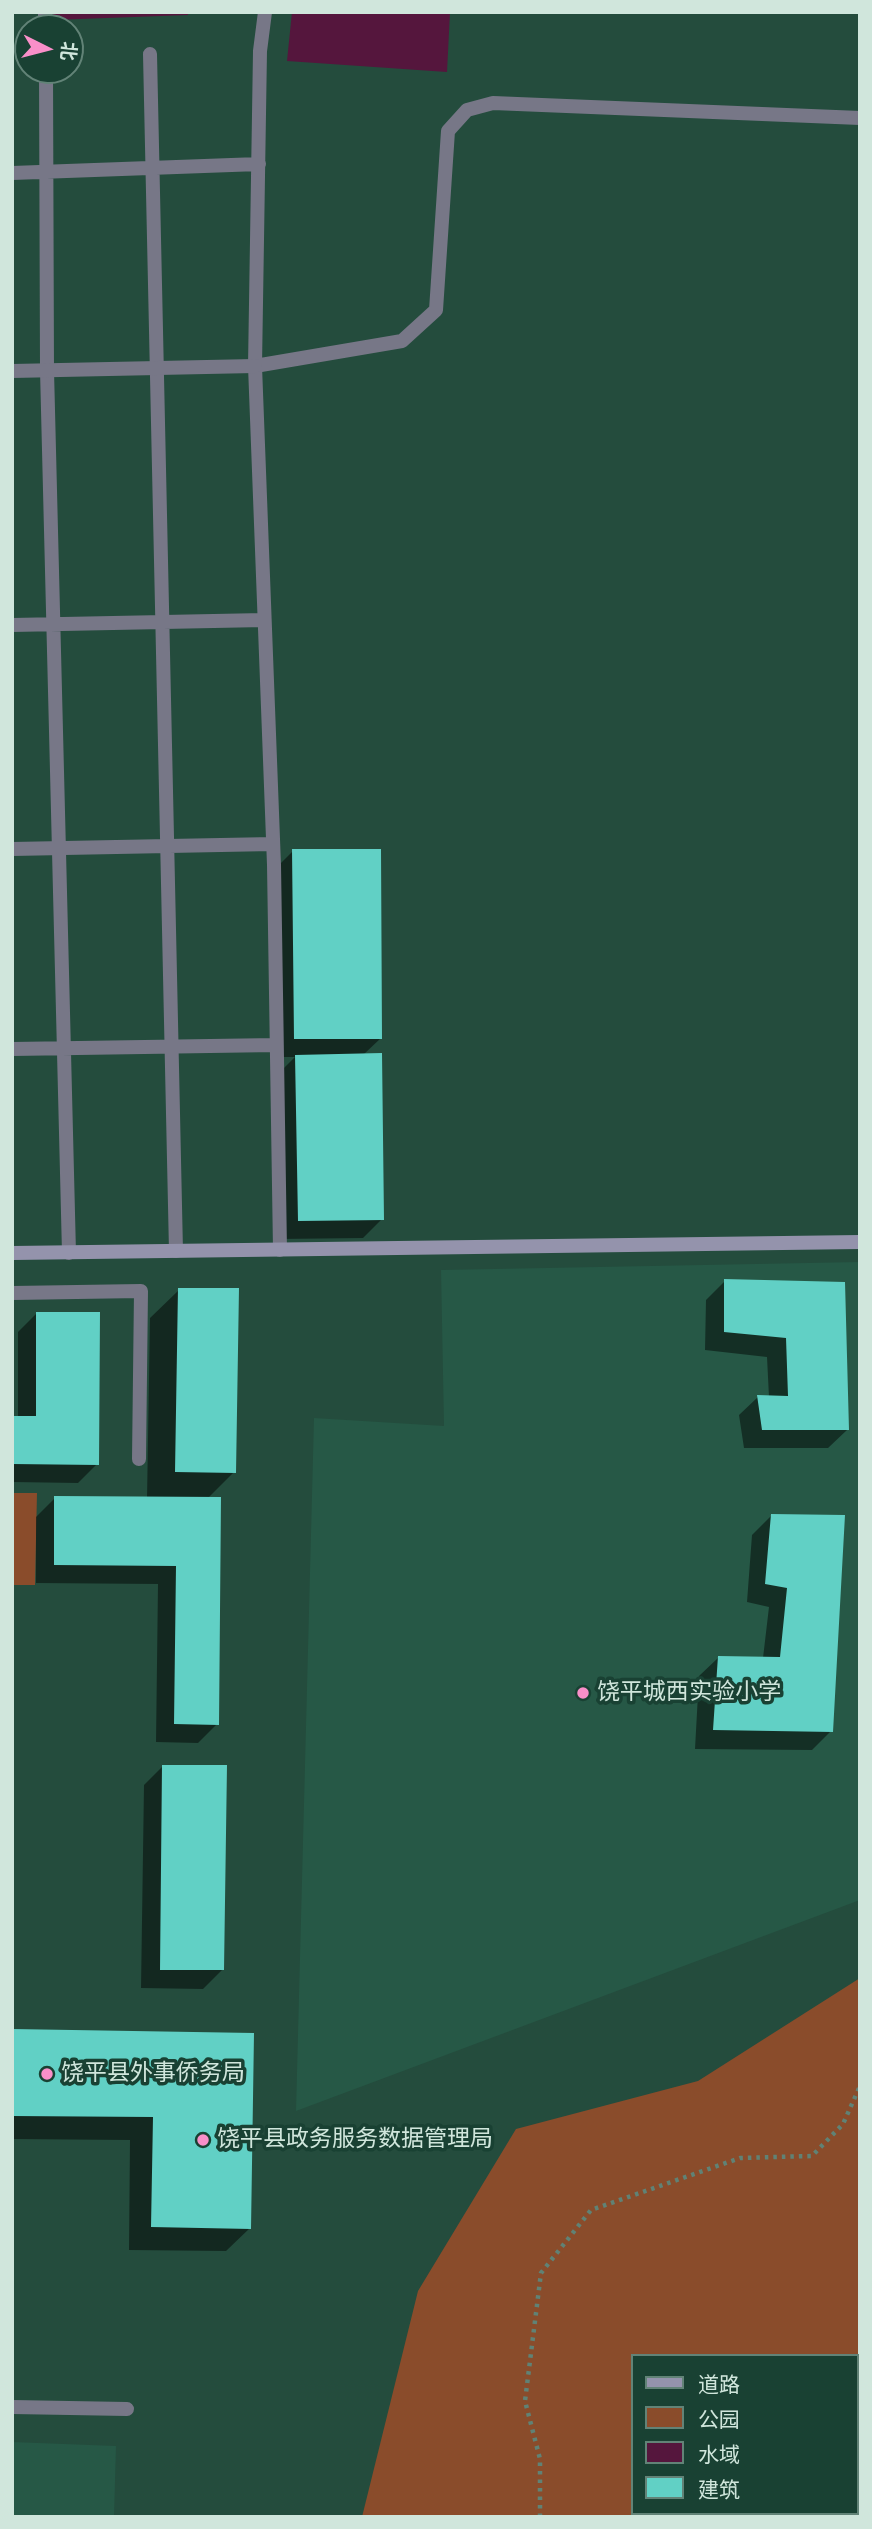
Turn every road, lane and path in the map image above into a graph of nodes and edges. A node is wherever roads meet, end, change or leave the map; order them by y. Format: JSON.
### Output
{"nodes":[{"id":1,"x":265,"y":12,"type":"edge"},
{"id":2,"x":150,"y":54,"type":"dead end"},
{"id":3,"x":46,"y":84,"type":"edge"},
{"id":4,"x":860,"y":118,"type":"edge"},
{"id":5,"x":258,"y":164,"type":"junction"},
{"id":6,"x":152,"y":168,"type":"junction"},
{"id":7,"x":46,"y":172,"type":"junction"},
{"id":8,"x":12,"y":173,"type":"edge"},
{"id":9,"x":255,"y":366,"type":"junction"},
{"id":10,"x":155,"y":368,"type":"junction"},
{"id":11,"x":47,"y":370,"type":"junction"},
{"id":12,"x":12,"y":371,"type":"edge"},
{"id":13,"x":264,"y":620,"type":"junction"},
{"id":14,"x":162,"y":622,"type":"junction"},
{"id":15,"x":53,"y":624,"type":"junction"},
{"id":16,"x":12,"y":625,"type":"edge"},
{"id":17,"x":272,"y":844,"type":"junction"},
{"id":18,"x":167,"y":846,"type":"junction"},
{"id":19,"x":58,"y":848,"type":"junction"},
{"id":20,"x":12,"y":849,"type":"edge"},
{"id":21,"x":276,"y":1045,"type":"junction"},
{"id":22,"x":172,"y":1046,"type":"junction"},
{"id":23,"x":64,"y":1048,"type":"junction"},
{"id":24,"x":12,"y":1049,"type":"edge"},
{"id":25,"x":860,"y":1242,"type":"edge"},
{"id":26,"x":176,"y":1251,"type":"junction"},
{"id":27,"x":280,"y":1251,"type":"junction"},
{"id":28,"x":12,"y":1253,"type":"edge"},
{"id":29,"x":69,"y":1253,"type":"junction"},
{"id":30,"x":12,"y":1293,"type":"edge"},
{"id":31,"x":139,"y":1459,"type":"dead end"},
{"id":32,"x":860,"y":2086,"type":"edge"},
{"id":33,"x":12,"y":2407,"type":"edge"},
{"id":34,"x":128,"y":2409,"type":"dead end"},
{"id":35,"x":540,"y":2517,"type":"edge"}],
"edges":[{"from":1,"to":5,"type":"street"},
{"from":2,"to":6,"type":"street"},
{"from":3,"to":7,"type":"street"},
{"from":4,"to":9,"type":"street"},
{"from":5,"to":6,"type":"street"},
{"from":5,"to":9,"type":"street"},
{"from":6,"to":7,"type":"street"},
{"from":6,"to":10,"type":"street"},
{"from":7,"to":8,"type":"street"},
{"from":7,"to":11,"type":"street"},
{"from":9,"to":10,"type":"street"},
{"from":9,"to":13,"type":"street"},
{"from":10,"to":11,"type":"street"},
{"from":10,"to":14,"type":"street"},
{"from":11,"to":12,"type":"street"},
{"from":11,"to":15,"type":"street"},
{"from":13,"to":14,"type":"street"},
{"from":13,"to":17,"type":"street"},
{"from":14,"to":15,"type":"street"},
{"from":14,"to":18,"type":"street"},
{"from":15,"to":16,"type":"street"},
{"from":15,"to":19,"type":"street"},
{"from":17,"to":18,"type":"street"},
{"from":17,"to":21,"type":"street"},
{"from":18,"to":19,"type":"street"},
{"from":18,"to":22,"type":"street"},
{"from":19,"to":20,"type":"street"},
{"from":19,"to":23,"type":"street"},
{"from":21,"to":22,"type":"street"},
{"from":21,"to":27,"type":"street"},
{"from":22,"to":23,"type":"street"},
{"from":22,"to":26,"type":"street"},
{"from":23,"to":24,"type":"street"},
{"from":23,"to":29,"type":"street"},
{"from":25,"to":27,"type":"main road"},
{"from":26,"to":27,"type":"main road"},
{"from":26,"to":29,"type":"main road"},
{"from":28,"to":29,"type":"main road"},
{"from":30,"to":31,"type":"street"},
{"from":32,"to":35,"type":"path"},
{"from":33,"to":34,"type":"street"}]}
